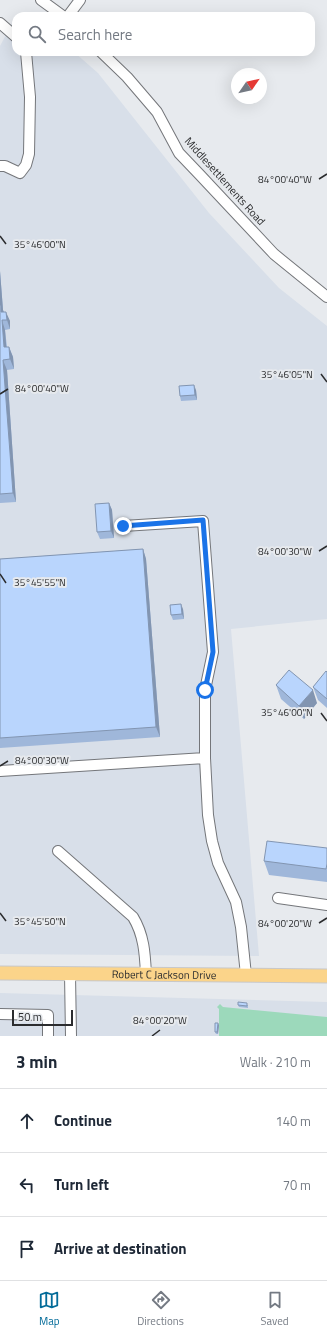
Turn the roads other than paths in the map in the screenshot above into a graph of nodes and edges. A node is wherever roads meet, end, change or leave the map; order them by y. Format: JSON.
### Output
{"nodes":[{"id":1,"x":41,"y":0,"type":"edge"},
{"id":2,"x":80,"y":0,"type":"edge"},
{"id":3,"x":58,"y":12,"type":"edge"},
{"id":4,"x":71,"y":12,"type":"edge"},
{"id":5,"x":0,"y":23,"type":"edge"},
{"id":6,"x":12,"y":34,"type":"edge"},
{"id":7,"x":26,"y":56,"type":"edge"},
{"id":8,"x":105,"y":56,"type":"edge"},
{"id":9,"x":0,"y":166,"type":"edge"},
{"id":10,"x":327,"y":297,"type":"edge"},
{"id":11,"x":123,"y":526,"type":"dead end"},
{"id":12,"x":205,"y":758,"type":"junction"},
{"id":13,"x":0,"y":771,"type":"edge"},
{"id":14,"x":58,"y":851,"type":"dead end"},
{"id":15,"x":278,"y":898,"type":"dead end"},
{"id":16,"x":327,"y":905,"type":"edge"},
{"id":17,"x":0,"y":973,"type":"edge"},
{"id":18,"x":70,"y":974,"type":"junction"},
{"id":19,"x":146,"y":974,"type":"junction"},
{"id":20,"x":246,"y":975,"type":"junction"},
{"id":21,"x":327,"y":976,"type":"edge"},
{"id":22,"x":0,"y":1014,"type":"edge"},
{"id":23,"x":48,"y":1036,"type":"edge"},
{"id":24,"x":71,"y":1036,"type":"edge"}],
"edges":[{"from":1,"to":3,"type":"street"},
{"from":2,"to":4,"type":"street"},
{"from":5,"to":6,"type":"street"},
{"from":7,"to":9,"type":"street"},
{"from":8,"to":10,"type":"street","name":"Middlesettlements Road"},
{"from":11,"to":12,"type":"street"},
{"from":12,"to":13,"type":"street"},
{"from":12,"to":20,"type":"street"},
{"from":14,"to":19,"type":"street"},
{"from":15,"to":16,"type":"street"},
{"from":17,"to":18,"type":"main road","name":"Robert C Jackson Drive"},
{"from":18,"to":19,"type":"main road","name":"Robert C Jackson Drive"},
{"from":18,"to":24,"type":"street"},
{"from":19,"to":20,"type":"main road","name":"Robert C Jackson Drive"},
{"from":20,"to":21,"type":"main road","name":"Robert C Jackson Drive"},
{"from":22,"to":23,"type":"street"}]}
